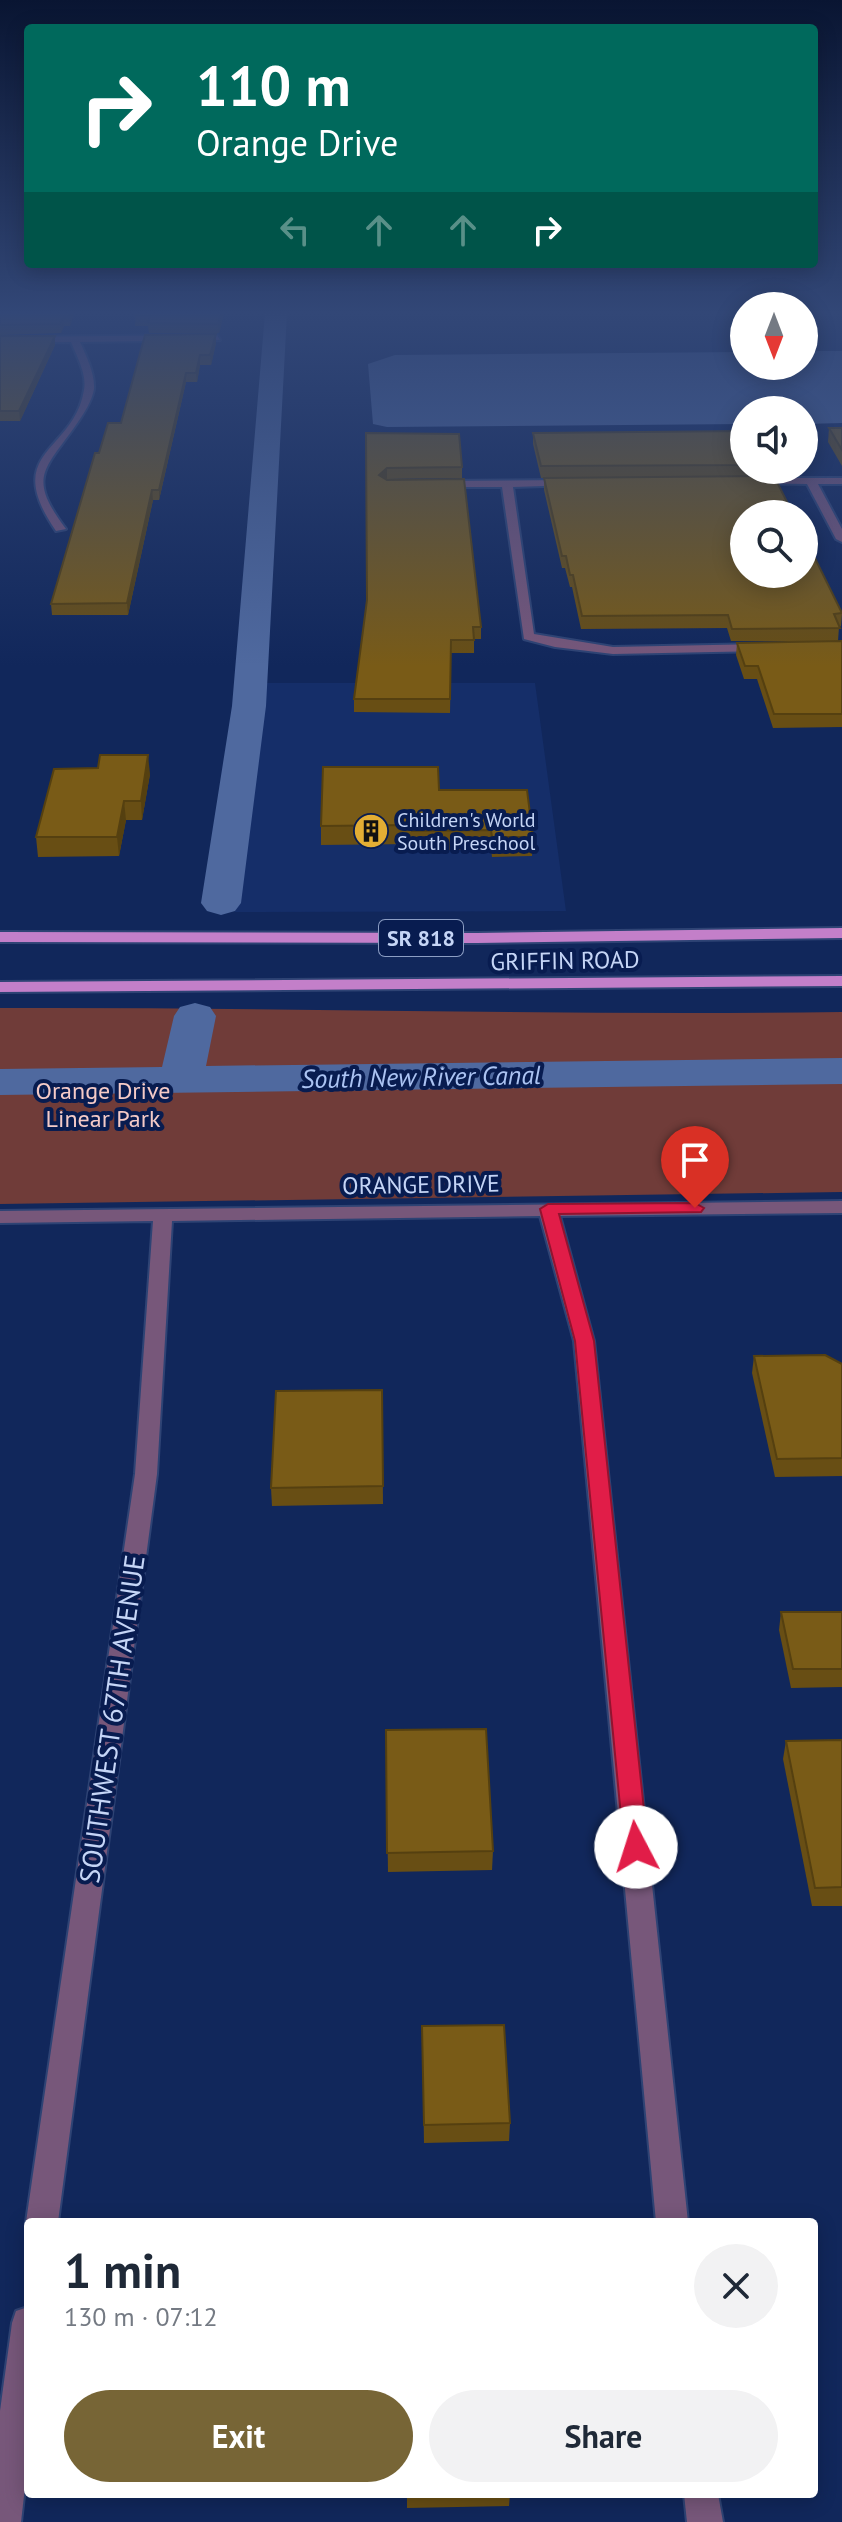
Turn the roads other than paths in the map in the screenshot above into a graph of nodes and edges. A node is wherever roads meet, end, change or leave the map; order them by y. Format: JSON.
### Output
{"nodes":[{"id":1,"x":62,"y":431,"type":"edge"},
{"id":2,"x":818,"y":481,"type":"edge"},
{"id":3,"x":842,"y":481,"type":"edge"},
{"id":4,"x":587,"y":483,"type":"edge"},
{"id":5,"x":432,"y":484,"type":"edge"},
{"id":6,"x":507,"y":484,"type":"junction"},
{"id":7,"x":813,"y":484,"type":"edge"},
{"id":8,"x":60,"y":529,"type":"dead end"},
{"id":9,"x":842,"y":539,"type":"edge"},
{"id":10,"x":778,"y":648,"type":"edge"},
{"id":11,"x":842,"y":933,"type":"edge"},
{"id":12,"x":0,"y":937,"type":"edge"},
{"id":13,"x":842,"y":981,"type":"edge"},
{"id":14,"x":0,"y":987,"type":"edge"},
{"id":15,"x":842,"y":1207,"type":"edge"},
{"id":16,"x":548,"y":1209,"type":"junction"},
{"id":17,"x":163,"y":1215,"type":"junction"},
{"id":18,"x":0,"y":1217,"type":"edge"},
{"id":19,"x":43,"y":2218,"type":"edge"},
{"id":20,"x":672,"y":2218,"type":"edge"},
{"id":21,"x":24,"y":2355,"type":"edge"},
{"id":22,"x":702,"y":2498,"type":"edge"},
{"id":23,"x":3,"y":2522,"type":"edge"},
{"id":24,"x":705,"y":2522,"type":"edge"}],
"edges":[{"from":1,"to":8,"type":"street"},
{"from":2,"to":3,"type":"street"},
{"from":4,"to":6,"type":"street"},
{"from":5,"to":6,"type":"street"},
{"from":6,"to":10,"type":"street"},
{"from":7,"to":9,"type":"street"},
{"from":11,"to":12,"type":"main road","name":"GRIFFIN ROAD","number":"SR 818"},
{"from":13,"to":14,"type":"main road","name":"GRIFFIN ROAD","number":"SR 818"},
{"from":15,"to":16,"type":"street","name":"ORANGE DRIVE"},
{"from":16,"to":17,"type":"street","name":"ORANGE DRIVE"},
{"from":16,"to":20,"type":"street"},
{"from":17,"to":18,"type":"street","name":"ORANGE DRIVE"},
{"from":17,"to":19,"type":"street","name":"SOUTHWEST 67TH AVENUE"},
{"from":21,"to":23,"type":"street"},
{"from":22,"to":24,"type":"street"}]}
